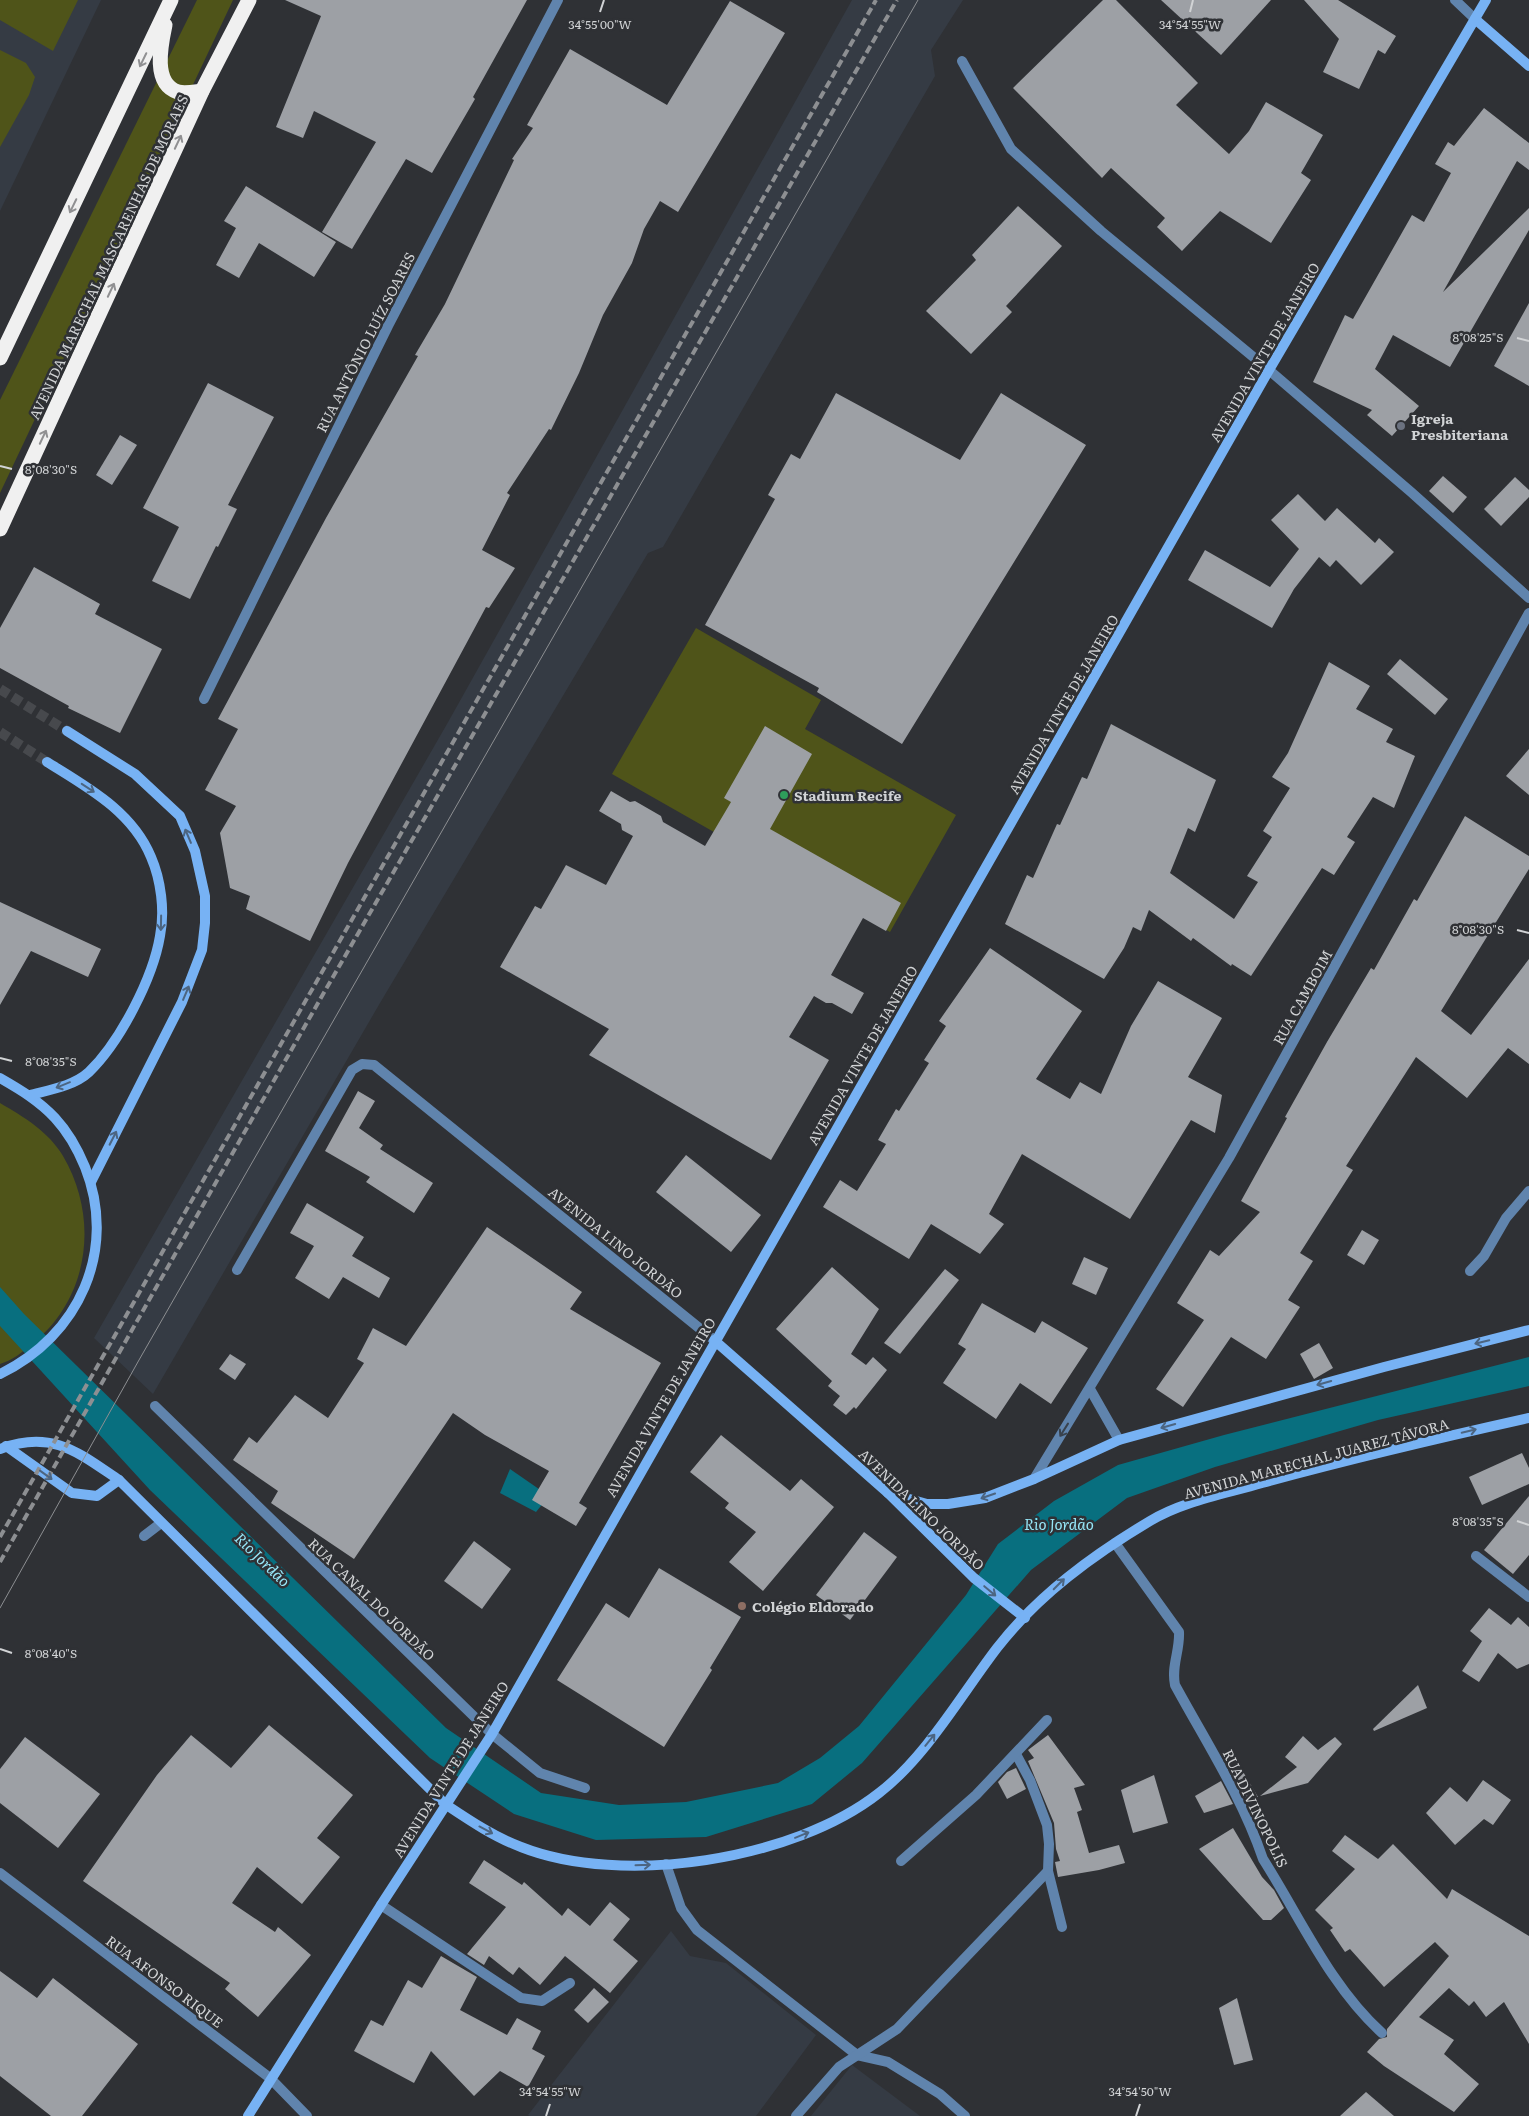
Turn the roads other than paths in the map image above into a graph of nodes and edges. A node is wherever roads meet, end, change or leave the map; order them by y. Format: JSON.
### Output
{"nodes":[{"id":1,"x":248,"y":0,"type":"edge"},
{"id":2,"x":558,"y":0,"type":"edge"},
{"id":3,"x":1454,"y":0,"type":"edge"},
{"id":4,"x":1486,"y":0,"type":"edge"},
{"id":5,"x":170,"y":2,"type":"edge"},
{"id":6,"x":1475,"y":19,"type":"junction"},
{"id":7,"x":962,"y":61,"type":"dead end"},
{"id":8,"x":1529,"y":66,"type":"edge"},
{"id":9,"x":202,"y":91,"type":"junction"},
{"id":10,"x":0,"y":358,"type":"edge"},
{"id":11,"x":1269,"y":370,"type":"junction"},
{"id":12,"x":0,"y":529,"type":"edge"},
{"id":13,"x":1529,"y":598,"type":"edge"},
{"id":14,"x":1529,"y":613,"type":"edge"},
{"id":15,"x":204,"y":699,"type":"dead end"},
{"id":16,"x":67,"y":731,"type":"tunnel mouth"},
{"id":17,"x":47,"y":762,"type":"tunnel mouth"},
{"id":18,"x":0,"y":1078,"type":"edge"},
{"id":19,"x":30,"y":1095,"type":"junction"},
{"id":20,"x":90,"y":1182,"type":"junction"},
{"id":21,"x":1529,"y":1191,"type":"edge"},
{"id":22,"x":237,"y":1270,"type":"dead end"},
{"id":23,"x":1470,"y":1271,"type":"dead end"},
{"id":24,"x":1529,"y":1330,"type":"edge"},
{"id":25,"x":714,"y":1340,"type":"junction"},
{"id":26,"x":0,"y":1374,"type":"edge"},
{"id":27,"x":1090,"y":1389,"type":"junction"},
{"id":28,"x":155,"y":1406,"type":"dead end"},
{"id":29,"x":1529,"y":1418,"type":"edge"},
{"id":30,"x":1119,"y":1440,"type":"junction"},
{"id":31,"x":3,"y":1447,"type":"edge"},
{"id":32,"x":119,"y":1480,"type":"junction"},
{"id":33,"x":1034,"y":1480,"type":"junction"},
{"id":34,"x":888,"y":1493,"type":"junction"},
{"id":35,"x":161,"y":1522,"type":"junction"},
{"id":36,"x":144,"y":1536,"type":"dead end"},
{"id":37,"x":1115,"y":1543,"type":"junction"},
{"id":38,"x":1476,"y":1556,"type":"dead end"},
{"id":39,"x":1529,"y":1597,"type":"edge"},
{"id":40,"x":1025,"y":1618,"type":"junction"},
{"id":41,"x":1047,"y":1720,"type":"dead end"},
{"id":42,"x":489,"y":1738,"type":"junction"},
{"id":43,"x":1016,"y":1754,"type":"junction"},
{"id":44,"x":585,"y":1788,"type":"dead end"},
{"id":45,"x":447,"y":1801,"type":"junction"},
{"id":46,"x":901,"y":1861,"type":"dead end"},
{"id":47,"x":666,"y":1864,"type":"junction"},
{"id":48,"x":1048,"y":1871,"type":"junction"},
{"id":49,"x":0,"y":1873,"type":"edge"},
{"id":50,"x":381,"y":1905,"type":"junction"},
{"id":51,"x":1062,"y":1928,"type":"dead end"},
{"id":52,"x":570,"y":1983,"type":"dead end"},
{"id":53,"x":1382,"y":2033,"type":"dead end"},
{"id":54,"x":857,"y":2055,"type":"junction"},
{"id":55,"x":270,"y":2078,"type":"junction"},
{"id":56,"x":248,"y":2116,"type":"edge"},
{"id":57,"x":307,"y":2116,"type":"edge"},
{"id":58,"x":796,"y":2116,"type":"edge"},
{"id":59,"x":965,"y":2116,"type":"edge"}],
"edges":[{"from":1,"to":9,"type":"highway","name":"AVENIDA MARECHAL MASCARENHAS DE MORAES"},
{"from":2,"to":15,"type":"street","name":"RUA ANTÔNIO LUÍZ SOARES"},
{"from":3,"to":6,"type":"street"},
{"from":4,"to":6,"type":"main road","name":"AVENIDA VINTE DE JANEIRO"},
{"from":5,"to":9,"type":"highway"},
{"from":5,"to":10,"type":"highway","one_way":true},
{"from":6,"to":8,"type":"main road"},
{"from":6,"to":11,"type":"main road","name":"AVENIDA VINTE DE JANEIRO"},
{"from":7,"to":11,"type":"street"},
{"from":12,"to":9,"type":"highway","name":"AVENIDA MARECHAL MASCARENHAS DE MORAES","one_way":true},
{"from":11,"to":13,"type":"street"},
{"from":11,"to":25,"type":"main road","name":"AVENIDA VINTE DE JANEIRO"},
{"from":14,"to":27,"type":"street","name":"RUA CAMBOIM"},
{"from":20,"to":16,"type":"main road","one_way":true},
{"from":17,"to":19,"type":"main road","one_way":true},
{"from":18,"to":19,"type":"main road"},
{"from":19,"to":20,"type":"main road"},
{"from":20,"to":26,"type":"main road"},
{"from":21,"to":23,"type":"street"},
{"from":22,"to":25,"type":"street","name":"AVENIDA LINO JORDÃO"},
{"from":24,"to":30,"type":"main road","one_way":true},
{"from":25,"to":34,"type":"main road","name":"AVENIDA LINO JORDÃO"},
{"from":25,"to":42,"type":"main road","name":"AVENIDA VINTE DE JANEIRO"},
{"from":27,"to":30,"type":"street"},
{"from":27,"to":33,"type":"street","name":"RUA CAMBOIM","one_way":true},
{"from":28,"to":42,"type":"street","name":"RUA CANAL DO JORDÃO"},
{"from":37,"to":29,"type":"main road","name":"AVENIDA MARECHAL JUAREZ TÁVORA","one_way":true},
{"from":30,"to":33,"type":"main road"},
{"from":31,"to":32,"type":"main road"},
{"from":31,"to":32,"type":"main road","one_way":true},
{"from":32,"to":35,"type":"main road"},
{"from":33,"to":34,"type":"main road","one_way":true},
{"from":34,"to":40,"type":"main road","name":"AVENIDA LINO JORDÃO","one_way":true},
{"from":35,"to":36,"type":"street"},
{"from":35,"to":45,"type":"main road"},
{"from":40,"to":37,"type":"main road","name":"AVENIDA MARECHAL JUAREZ TÁVORA","one_way":true},
{"from":37,"to":53,"type":"street","name":"RUA DIVINOPOLIS"},
{"from":38,"to":39,"type":"street"},
{"from":47,"to":40,"type":"main road","name":"AVENIDA MARECHAL JUAREZ TÁVORA","one_way":true},
{"from":41,"to":43,"type":"street"},
{"from":42,"to":44,"type":"street","name":"RUA CANAL DO JORDÃO"},
{"from":42,"to":45,"type":"main road","name":"AVENIDA VINTE DE JANEIRO"},
{"from":43,"to":46,"type":"street"},
{"from":43,"to":48,"type":"street"},
{"from":45,"to":47,"type":"main road","name":"AVENIDA MARECHAL JUAREZ TÁVORA","one_way":true},
{"from":45,"to":50,"type":"main road","name":"AVENIDA VINTE DE JANEIRO"},
{"from":47,"to":54,"type":"street"},
{"from":48,"to":51,"type":"street"},
{"from":48,"to":54,"type":"street"},
{"from":49,"to":55,"type":"street","name":"RUA AFONSO RIQUE"},
{"from":50,"to":52,"type":"street"},
{"from":50,"to":55,"type":"main road","name":"AVENIDA VINTE DE JANEIRO"},
{"from":54,"to":58,"type":"street"},
{"from":54,"to":59,"type":"street"},
{"from":55,"to":56,"type":"main road","name":"AVENIDA VINTE DE JANEIRO"},
{"from":55,"to":57,"type":"street","name":"RUA AFONSO RIQUE"}]}
